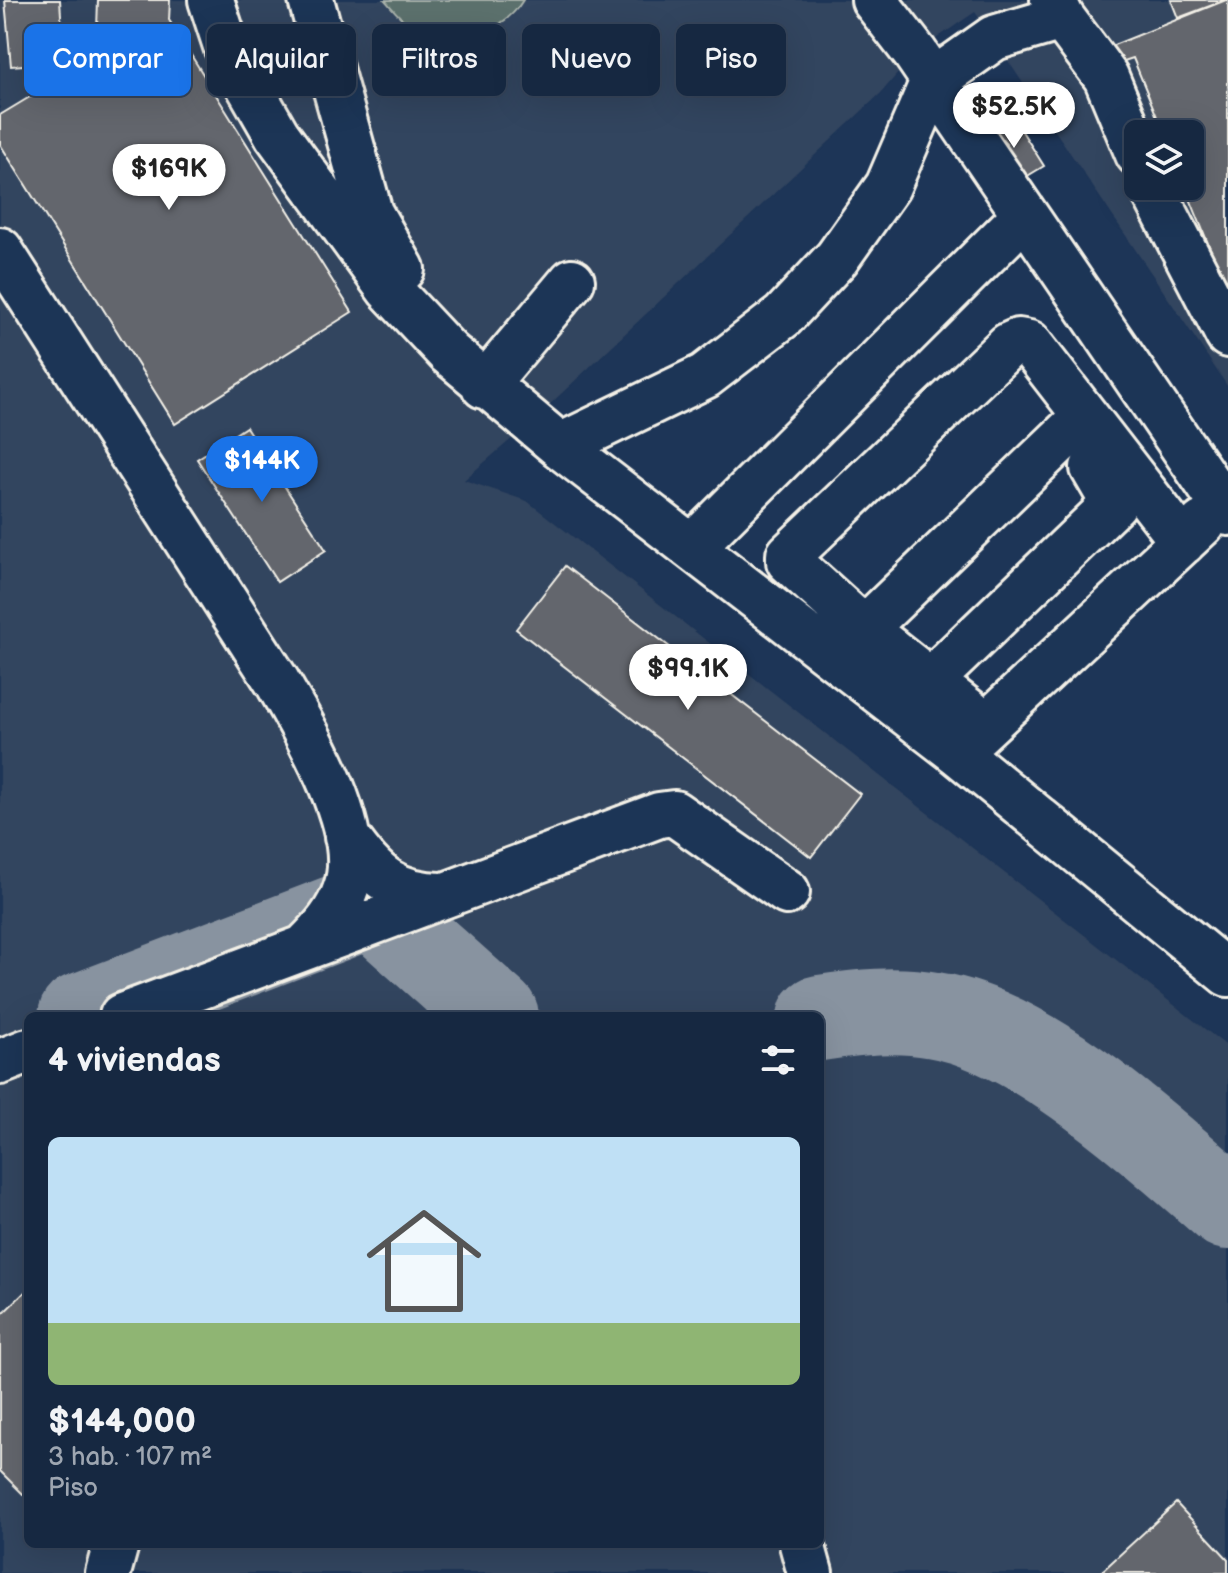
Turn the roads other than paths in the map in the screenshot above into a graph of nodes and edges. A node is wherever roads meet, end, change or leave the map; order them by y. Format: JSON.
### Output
{"nodes":[{"id":1,"x":211,"y":0,"type":"edge"},
{"id":2,"x":243,"y":0,"type":"edge"},
{"id":3,"x":311,"y":0,"type":"edge"},
{"id":4,"x":874,"y":0,"type":"edge"},
{"id":5,"x":1057,"y":9,"type":"edge"},
{"id":6,"x":933,"y":81,"type":"junction"},
{"id":7,"x":1124,"y":120,"type":"edge"},
{"id":8,"x":1158,"y":200,"type":"edge"},
{"id":9,"x":1024,"y":216,"type":"junction"},
{"id":10,"x":0,"y":250,"type":"edge"},
{"id":11,"x":572,"y":281,"type":"dead end"},
{"id":12,"x":389,"y":289,"type":"junction"},
{"id":13,"x":1228,"y":335,"type":"edge"},
{"id":14,"x":449,"y":353,"type":"junction"},
{"id":15,"x":484,"y":386,"type":"junction"},
{"id":16,"x":1097,"y":431,"type":"junction"},
{"id":17,"x":560,"y":446,"type":"junction"},
{"id":18,"x":1225,"y":509,"type":"edge"},
{"id":19,"x":1183,"y":542,"type":"junction"},
{"id":20,"x":692,"y":547,"type":"junction"},
{"id":21,"x":864,"y":629,"type":"junction"},
{"id":22,"x":931,"y":680,"type":"junction"},
{"id":23,"x":972,"y":738,"type":"junction"},
{"id":24,"x":347,"y":837,"type":"junction"},
{"id":25,"x":787,"y":892,"type":"dead end"},
{"id":26,"x":445,"y":895,"type":"junction"},
{"id":27,"x":305,"y":947,"type":"junction"},
{"id":28,"x":1228,"y":974,"type":"edge"},
{"id":29,"x":133,"y":1012,"type":"edge"},
{"id":30,"x":24,"y":1053,"type":"edge"},
{"id":31,"x":0,"y":1062,"type":"edge"},
{"id":32,"x":115,"y":1548,"type":"edge"},
{"id":33,"x":803,"y":1548,"type":"edge"},
{"id":34,"x":108,"y":1573,"type":"edge"},
{"id":35,"x":810,"y":1573,"type":"edge"}],
"edges":[{"from":1,"to":12,"type":"lane"},
{"from":2,"to":12,"type":"lane"},
{"from":3,"to":14,"type":"lane"},
{"from":4,"to":6,"type":"lane"},
{"from":5,"to":6,"type":"lane"},
{"from":5,"to":7,"type":"lane"},
{"from":6,"to":9,"type":"lane"},
{"from":6,"to":17,"type":"lane"},
{"from":8,"to":13,"type":"lane"},
{"from":9,"to":18,"type":"lane"},
{"from":9,"to":20,"type":"lane"},
{"from":10,"to":24,"type":"lane"},
{"from":11,"to":15,"type":"lane"},
{"from":12,"to":14,"type":"lane"},
{"from":14,"to":15,"type":"lane"},
{"from":15,"to":17,"type":"lane"},
{"from":16,"to":19,"type":"lane"},
{"from":16,"to":21,"type":"lane"},
{"from":16,"to":21,"type":"lane"},
{"from":16,"to":22,"type":"lane"},
{"from":17,"to":20,"type":"lane"},
{"from":18,"to":19,"type":"lane"},
{"from":19,"to":23,"type":"lane"},
{"from":20,"to":23,"type":"lane"},
{"from":21,"to":22,"type":"lane"},
{"from":22,"to":23,"type":"lane"},
{"from":23,"to":28,"type":"lane"},
{"from":24,"to":26,"type":"lane"},
{"from":24,"to":27,"type":"lane"},
{"from":25,"to":26,"type":"lane"},
{"from":26,"to":27,"type":"lane"},
{"from":27,"to":29,"type":"lane"},
{"from":30,"to":31,"type":"lane"},
{"from":32,"to":34,"type":"lane"},
{"from":33,"to":35,"type":"lane"}]}
